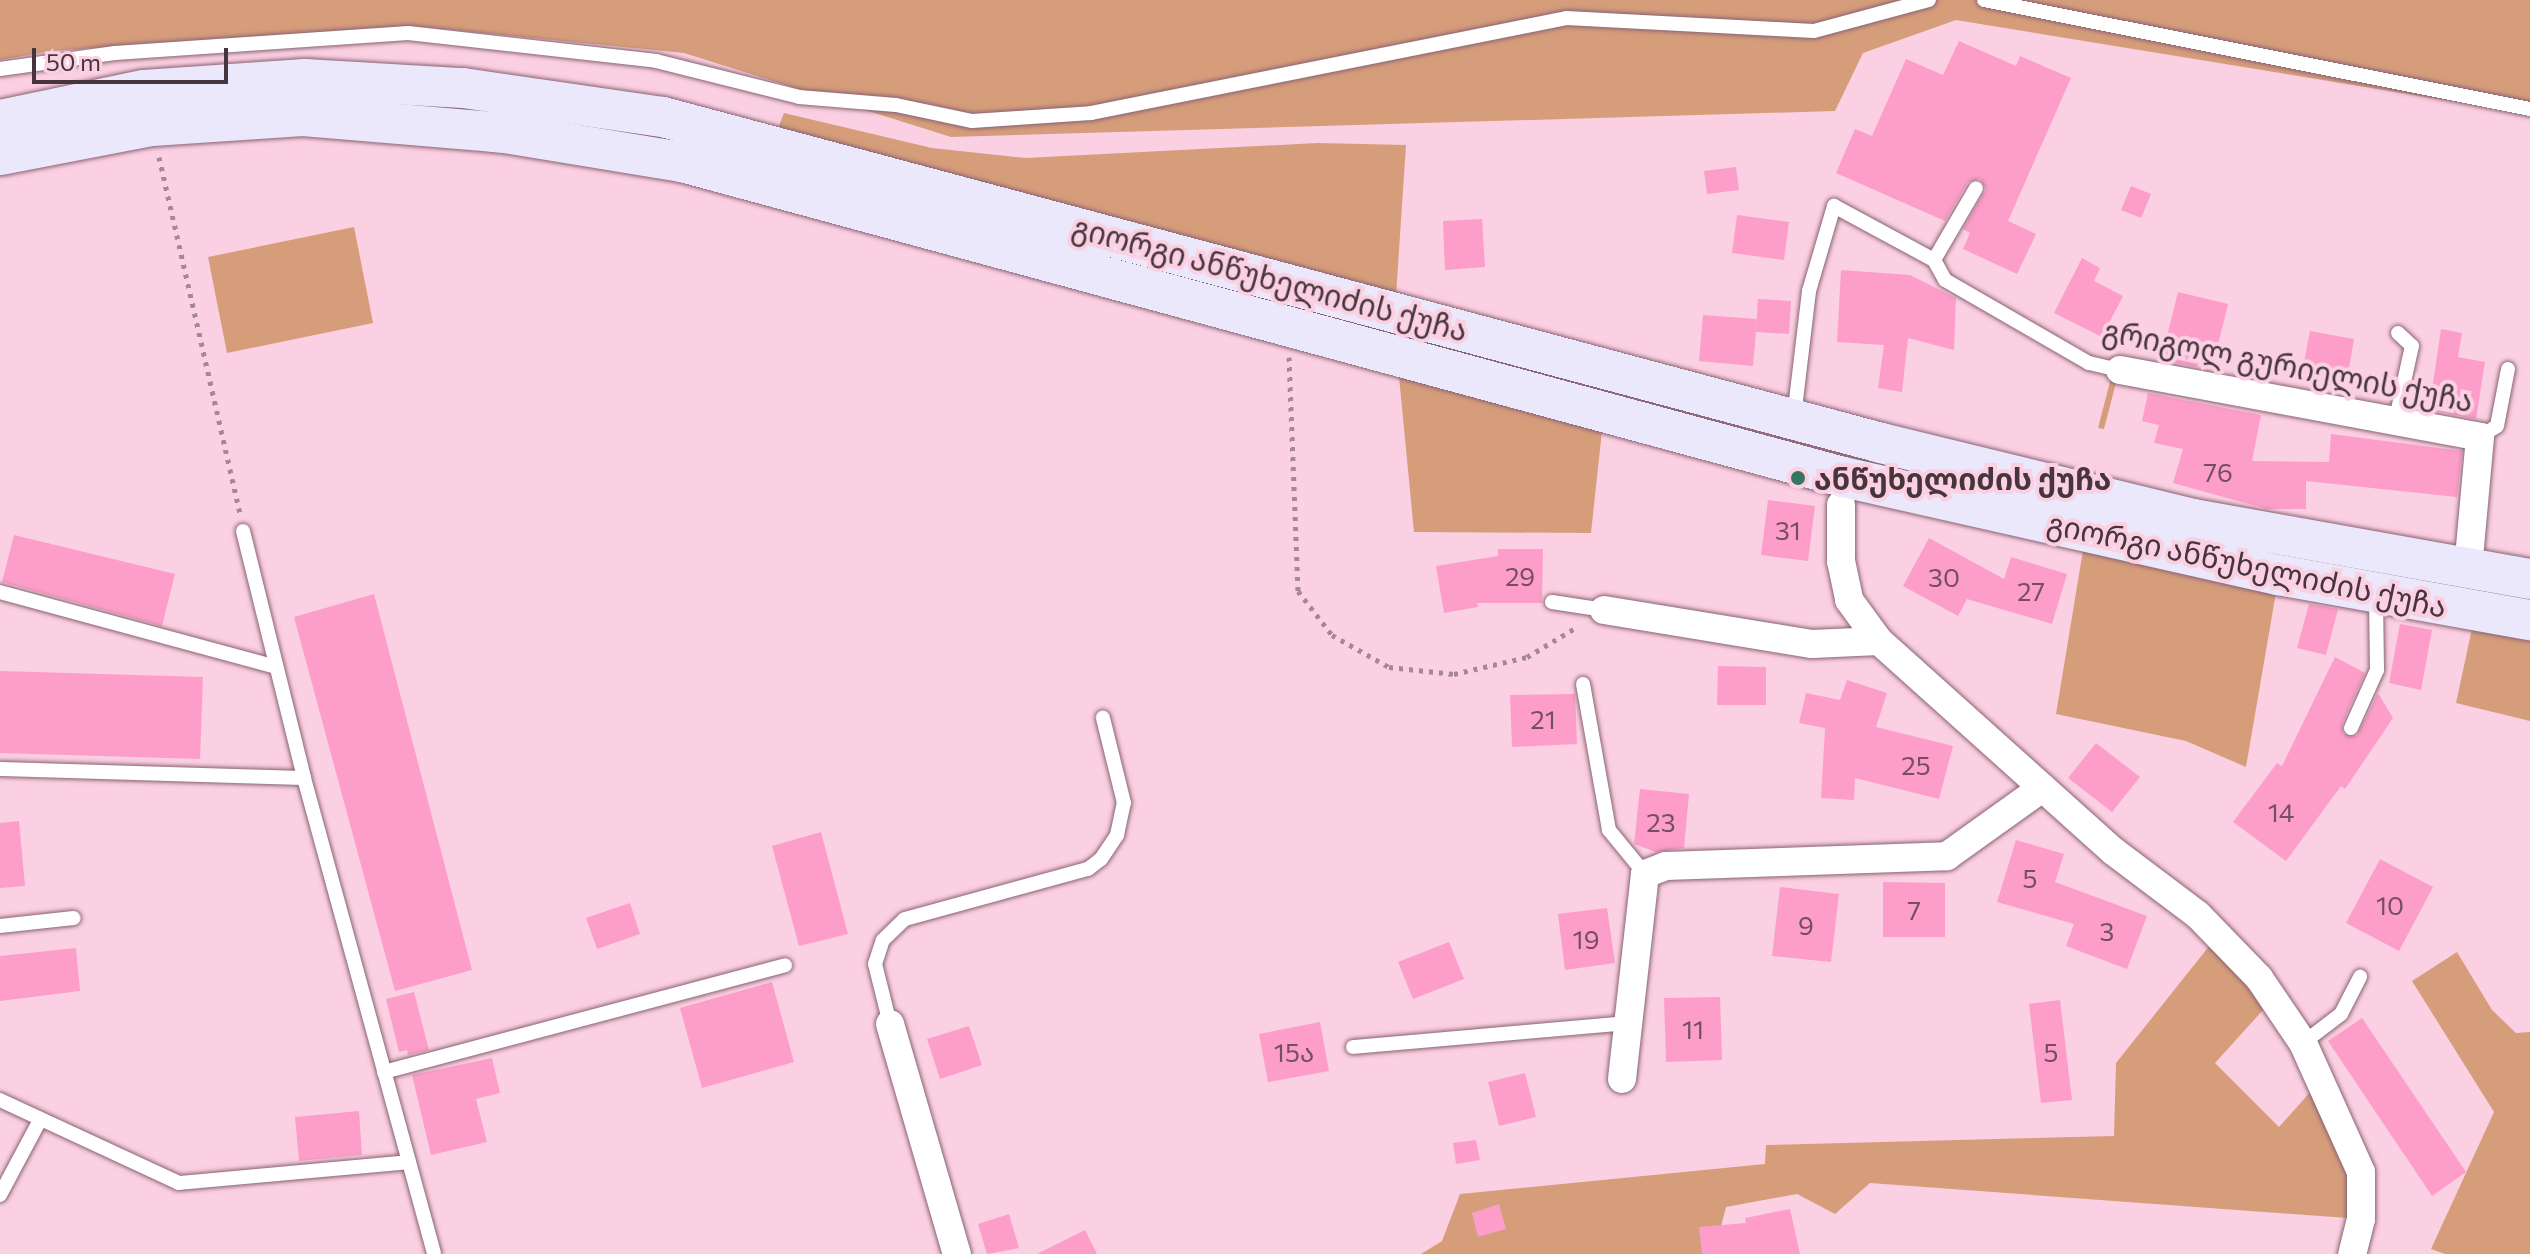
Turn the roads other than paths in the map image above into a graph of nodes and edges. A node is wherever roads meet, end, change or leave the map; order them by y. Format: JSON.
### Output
{"nodes":[{"id":1,"x":1929,"y":0,"type":"edge"},
{"id":2,"x":1984,"y":0,"type":"edge"},
{"id":3,"x":0,"y":69,"type":"edge"},
{"id":4,"x":2530,"y":109,"type":"edge"},
{"id":5,"x":0,"y":120,"type":"edge"},
{"id":6,"x":0,"y":155,"type":"edge"},
{"id":7,"x":1976,"y":188,"type":"dead end"},
{"id":8,"x":1934,"y":260,"type":"junction"},
{"id":9,"x":2398,"y":333,"type":"dead end"},
{"id":10,"x":2508,"y":369,"type":"dead end"},
{"id":11,"x":2120,"y":370,"type":"joint"},
{"id":12,"x":1794,"y":420,"type":"junction"},
{"id":13,"x":2395,"y":423,"type":"junction"},
{"id":14,"x":2480,"y":437,"type":"junction"},
{"id":15,"x":1841,"y":505,"type":"dead end"},
{"id":16,"x":243,"y":531,"type":"road end"},
{"id":17,"x":2468,"y":568,"type":"junction"},
{"id":18,"x":2530,"y":579,"type":"edge"},
{"id":19,"x":0,"y":592,"type":"edge"},
{"id":20,"x":2376,"y":593,"type":"junction"},
{"id":21,"x":1552,"y":602,"type":"dead end"},
{"id":22,"x":1604,"y":610,"type":"joint"},
{"id":23,"x":2530,"y":620,"type":"edge"},
{"id":24,"x":1879,"y":641,"type":"junction"},
{"id":25,"x":276,"y":667,"type":"junction"},
{"id":26,"x":1583,"y":684,"type":"dead end"},
{"id":27,"x":1103,"y":718,"type":"dead end"},
{"id":28,"x":2351,"y":728,"type":"dead end"},
{"id":29,"x":0,"y":769,"type":"edge"},
{"id":30,"x":304,"y":778,"type":"junction"},
{"id":31,"x":2042,"y":788,"type":"junction"},
{"id":32,"x":1645,"y":874,"type":"junction"},
{"id":33,"x":74,"y":918,"type":"dead end"},
{"id":34,"x":0,"y":926,"type":"edge"},
{"id":35,"x":785,"y":965,"type":"dead end"},
{"id":36,"x":2360,"y":977,"type":"dead end"},
{"id":37,"x":1627,"y":1023,"type":"junction"},
{"id":38,"x":890,"y":1024,"type":"joint"},
{"id":39,"x":2303,"y":1043,"type":"junction"},
{"id":40,"x":1353,"y":1047,"type":"dead end"},
{"id":41,"x":384,"y":1072,"type":"junction"},
{"id":42,"x":1622,"y":1079,"type":"dead end"},
{"id":43,"x":0,"y":1100,"type":"edge"},
{"id":44,"x":39,"y":1122,"type":"junction"},
{"id":45,"x":409,"y":1162,"type":"junction"},
{"id":46,"x":0,"y":1195,"type":"edge"},
{"id":47,"x":434,"y":1254,"type":"edge"},
{"id":48,"x":957,"y":1254,"type":"edge"},
{"id":49,"x":2352,"y":1254,"type":"edge"}],
"edges":[{"from":1,"to":3,"type":"lane"},
{"from":2,"to":4,"type":"lane"},
{"from":5,"to":12,"type":"main road","name":"გიორგი ანწუხელიძის ქუჩა"},
{"from":6,"to":20,"type":"main road","name":"გიორგი ანწუხელიძის ქუჩა"},
{"from":7,"to":8,"type":"lane"},
{"from":8,"to":11,"type":"lane","name":"გრიგოლ გურიელის ქუჩა"},
{"from":8,"to":12,"type":"lane","name":"გრიგოლ გურიელის ქუჩა"},
{"from":9,"to":13,"type":"lane"},
{"from":10,"to":14,"type":"lane"},
{"from":11,"to":13,"type":"street","name":"გრიგოლ გურიელის ქუჩა"},
{"from":12,"to":17,"type":"main road","name":"გიორგი ანწუხელიძის ქუჩა"},
{"from":13,"to":14,"type":"street","name":"გრიგოლ გურიელის ქუჩა"},
{"from":14,"to":17,"type":"street","name":"გრიგოლ გურიელის ქუჩა"},
{"from":15,"to":24,"type":"street"},
{"from":16,"to":25,"type":"lane"},
{"from":17,"to":18,"type":"main road","name":"გიორგი ანწუხელიძის ქუჩა"},
{"from":19,"to":25,"type":"lane"},
{"from":20,"to":23,"type":"main road","name":"გიორგი ანწუხელიძის ქუჩა"},
{"from":20,"to":28,"type":"lane"},
{"from":21,"to":22,"type":"lane"},
{"from":22,"to":24,"type":"street"},
{"from":24,"to":31,"type":"street"},
{"from":25,"to":30,"type":"lane"},
{"from":26,"to":32,"type":"lane"},
{"from":27,"to":38,"type":"lane"},
{"from":29,"to":30,"type":"lane"},
{"from":30,"to":41,"type":"lane"},
{"from":31,"to":32,"type":"street"},
{"from":31,"to":39,"type":"street"},
{"from":32,"to":37,"type":"street"},
{"from":33,"to":34,"type":"lane"},
{"from":35,"to":41,"type":"lane"},
{"from":36,"to":39,"type":"lane"},
{"from":37,"to":40,"type":"lane"},
{"from":37,"to":42,"type":"street"},
{"from":38,"to":48,"type":"street"},
{"from":39,"to":49,"type":"street"},
{"from":41,"to":45,"type":"lane"},
{"from":43,"to":44,"type":"lane"},
{"from":44,"to":45,"type":"lane"},
{"from":44,"to":46,"type":"lane"},
{"from":45,"to":47,"type":"lane"}]}
